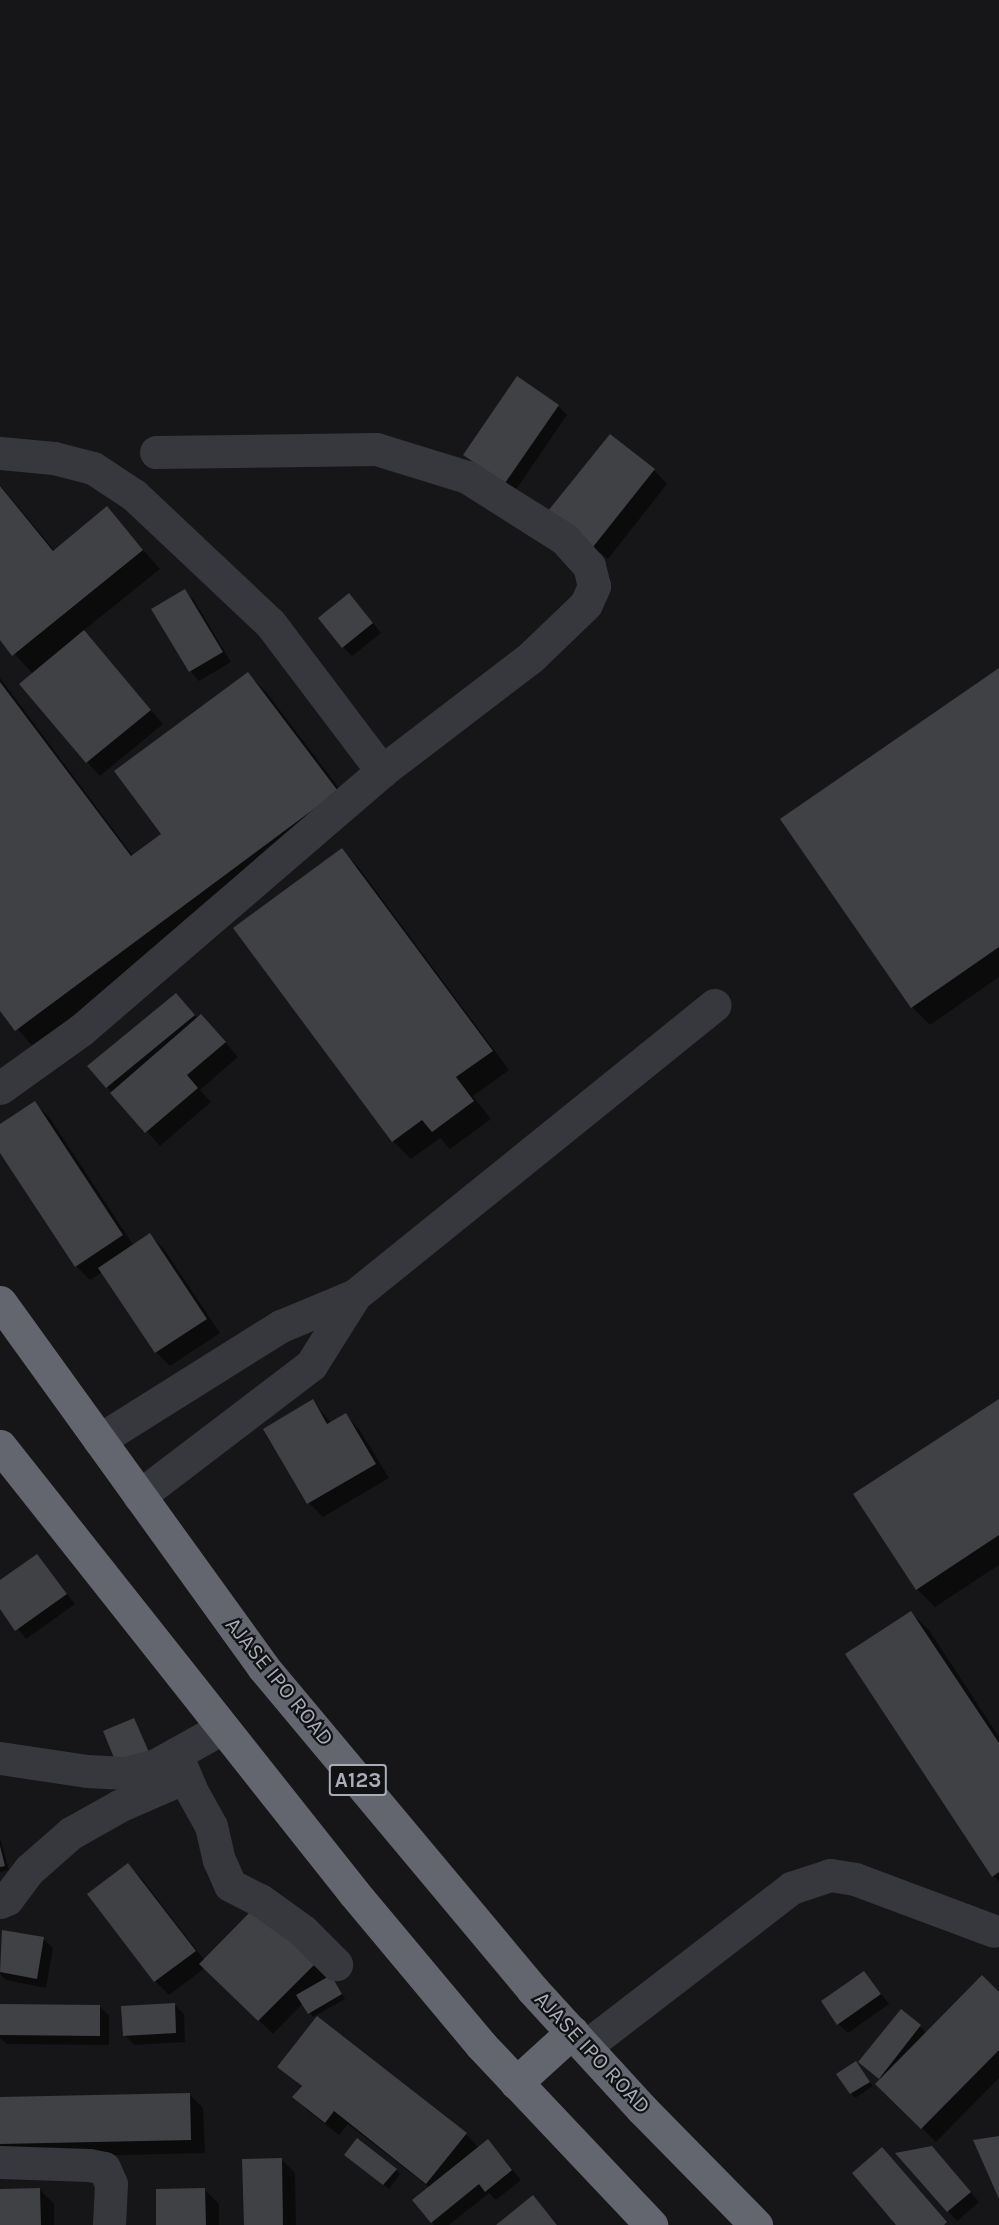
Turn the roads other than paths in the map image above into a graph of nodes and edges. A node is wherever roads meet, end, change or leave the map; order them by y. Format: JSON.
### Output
{"nodes":[{"id":1,"x":156,"y":452,"type":"dead end"},
{"id":2,"x":0,"y":453,"type":"edge"},
{"id":3,"x":382,"y":771,"type":"junction"},
{"id":4,"x":715,"y":1005,"type":"dead end"},
{"id":5,"x":0,"y":1088,"type":"edge"},
{"id":6,"x":355,"y":1295,"type":"junction"},
{"id":7,"x":0,"y":1302,"type":"edge"},
{"id":8,"x":99,"y":1440,"type":"junction"},
{"id":9,"x":0,"y":1446,"type":"edge"},
{"id":10,"x":139,"y":1496,"type":"junction"},
{"id":11,"x":222,"y":1728,"type":"junction"},
{"id":12,"x":0,"y":1758,"type":"edge"},
{"id":13,"x":181,"y":1766,"type":"junction"},
{"id":14,"x":0,"y":1902,"type":"edge"},
{"id":15,"x":994,"y":1931,"type":"dead end"},
{"id":16,"x":336,"y":1964,"type":"dead end"},
{"id":17,"x":579,"y":2039,"type":"junction"},
{"id":18,"x":516,"y":2084,"type":"junction"},
{"id":19,"x":0,"y":2162,"type":"edge"},
{"id":20,"x":109,"y":2225,"type":"edge"},
{"id":21,"x":651,"y":2225,"type":"edge"},
{"id":22,"x":756,"y":2225,"type":"edge"}],
"edges":[{"from":1,"to":3,"type":"street"},
{"from":2,"to":3,"type":"street"},
{"from":3,"to":5,"type":"street"},
{"from":4,"to":6,"type":"street"},
{"from":6,"to":8,"type":"street"},
{"from":6,"to":10,"type":"street"},
{"from":7,"to":8,"type":"highway","name":"AJASE IPO ROAD","number":"A123"},
{"from":8,"to":10,"type":"highway","name":"AJASE IPO ROAD","number":"A123"},
{"from":9,"to":11,"type":"highway"},
{"from":10,"to":17,"type":"highway","name":"AJASE IPO ROAD","number":"A123"},
{"from":11,"to":13,"type":"street"},
{"from":11,"to":18,"type":"highway"},
{"from":12,"to":13,"type":"street"},
{"from":13,"to":14,"type":"street"},
{"from":13,"to":16,"type":"street"},
{"from":15,"to":17,"type":"street"},
{"from":17,"to":18,"type":"highway"},
{"from":17,"to":22,"type":"highway","name":"AJASE IPO ROAD","number":"A123"},
{"from":18,"to":21,"type":"highway"},
{"from":19,"to":20,"type":"street"}]}
